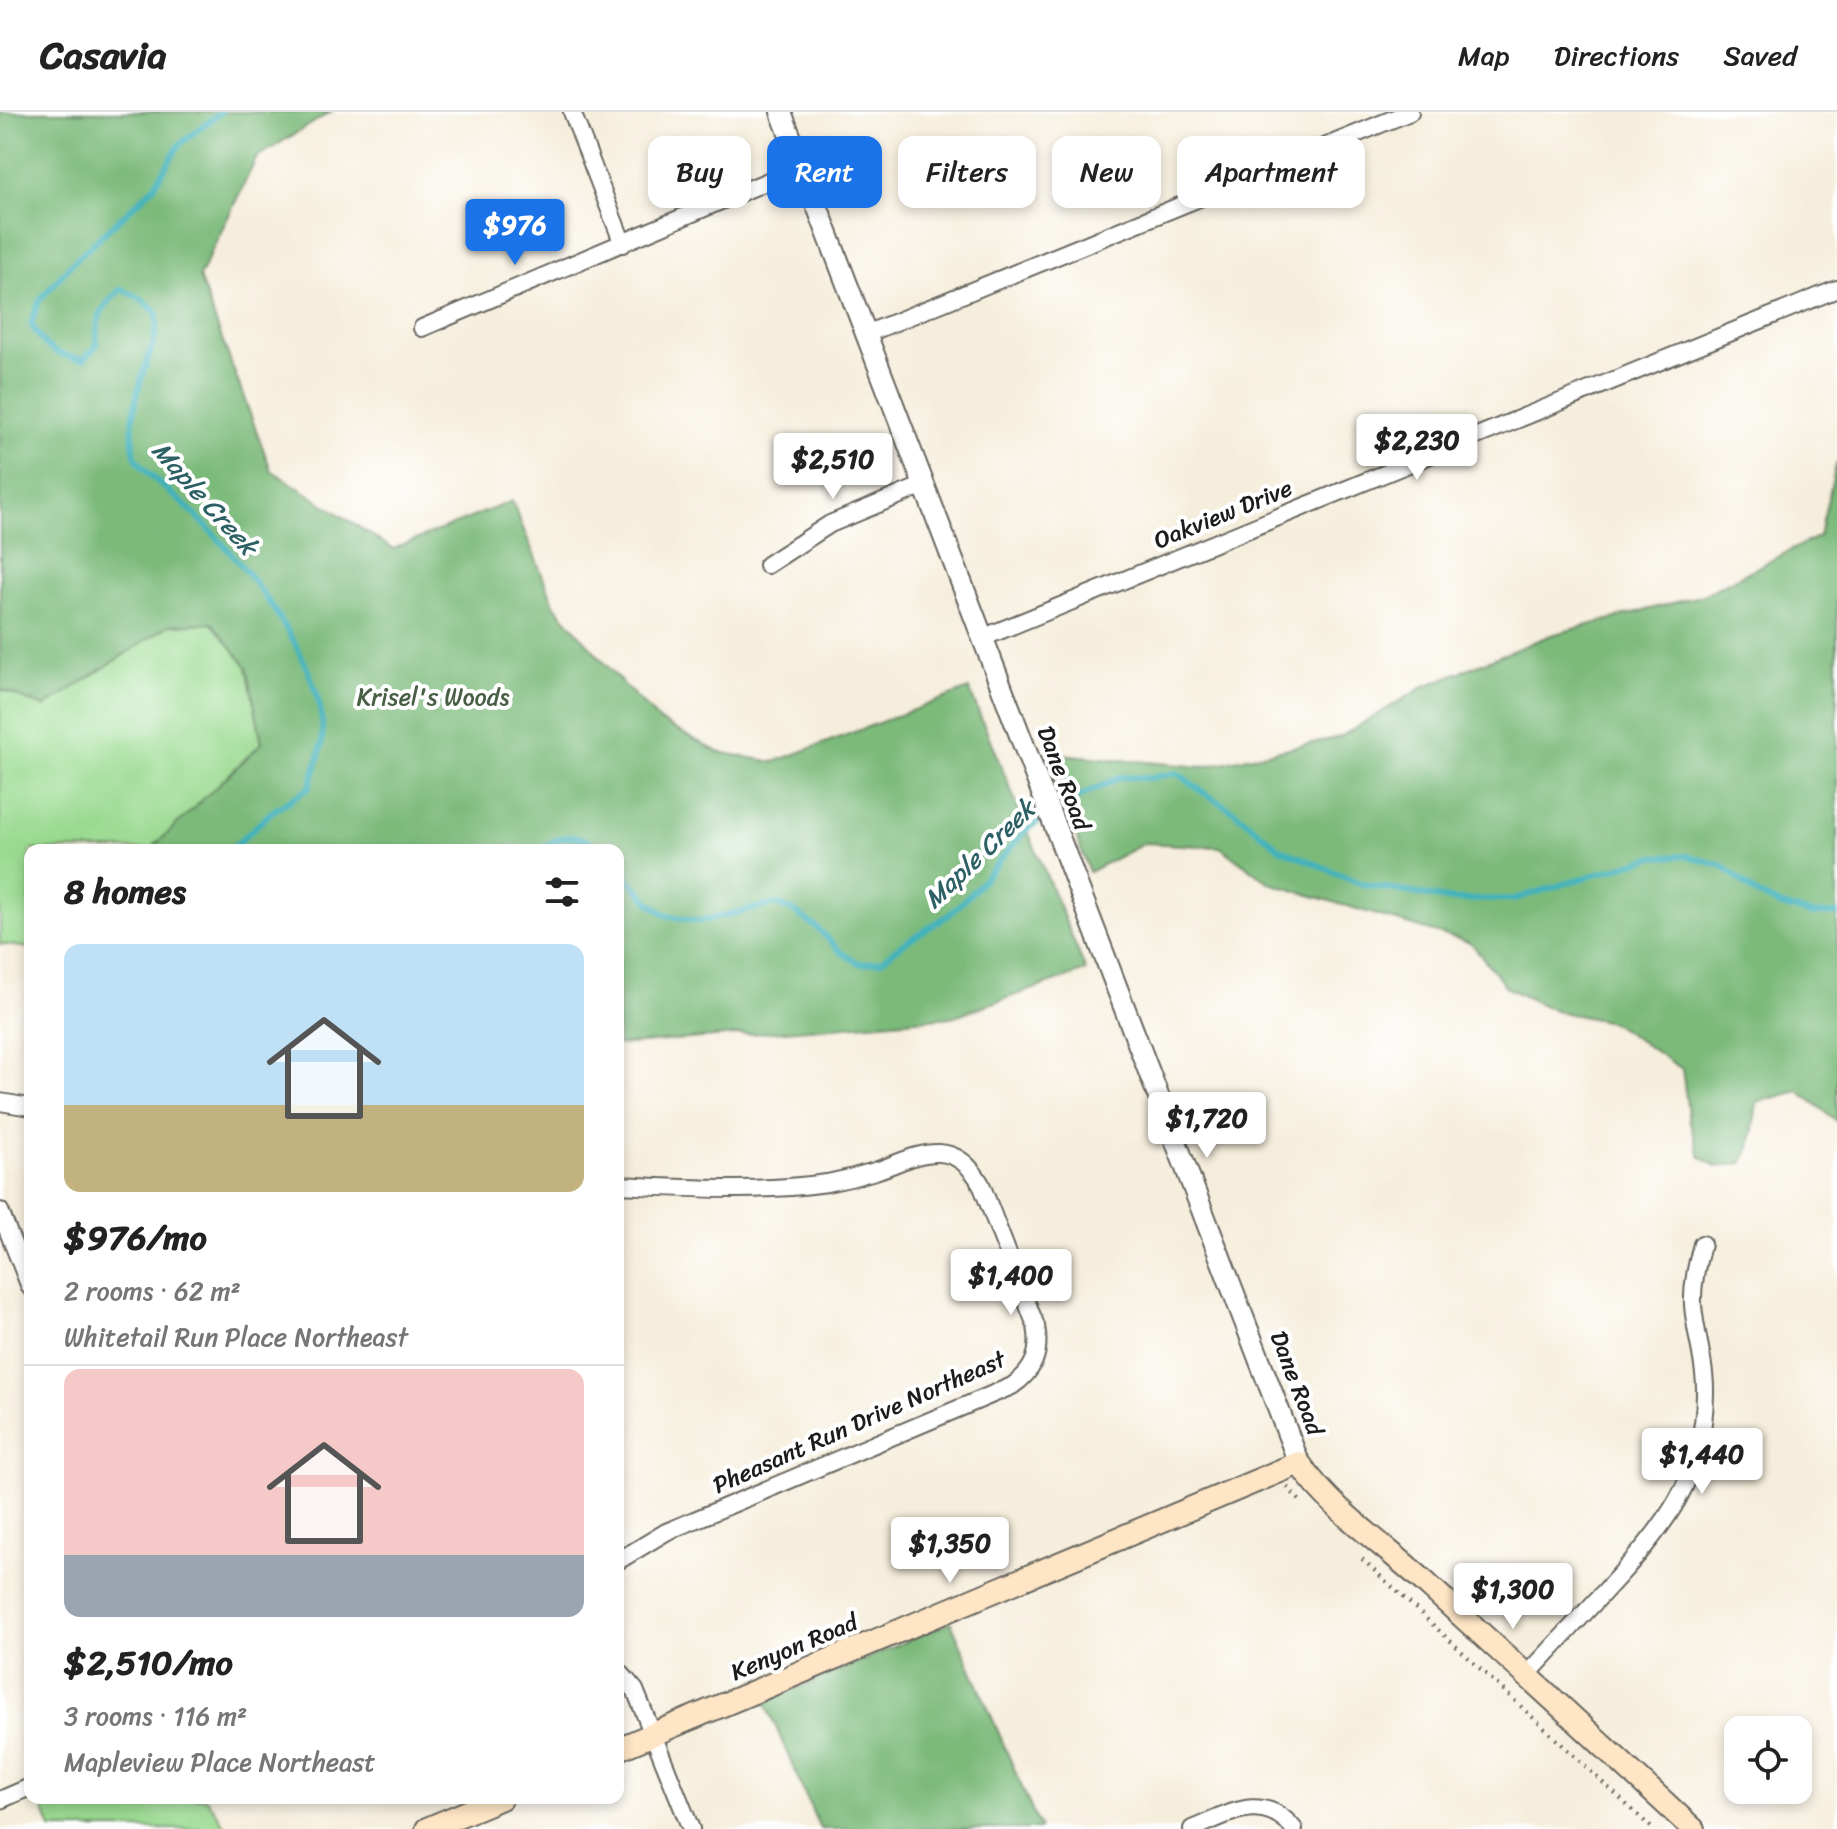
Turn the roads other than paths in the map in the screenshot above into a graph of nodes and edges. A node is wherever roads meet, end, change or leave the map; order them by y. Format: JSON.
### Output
{"nodes":[{"id":1,"x":572,"y":112,"type":"edge"},
{"id":2,"x":781,"y":112,"type":"edge"},
{"id":3,"x":1410,"y":112,"type":"edge"},
{"id":4,"x":790,"y":136,"type":"edge"},
{"id":5,"x":767,"y":182,"type":"edge"},
{"id":6,"x":817,"y":208,"type":"edge"},
{"id":7,"x":623,"y":244,"type":"junction"},
{"id":8,"x":1837,"y":289,"type":"edge"},
{"id":9,"x":422,"y":328,"type":"dead end"},
{"id":10,"x":866,"y":334,"type":"junction"},
{"id":11,"x":924,"y":485,"type":"junction"},
{"id":12,"x":767,"y":565,"type":"dead end"},
{"id":13,"x":982,"y":638,"type":"junction"},
{"id":14,"x":0,"y":1102,"type":"edge"},
{"id":15,"x":24,"y":1106,"type":"edge"},
{"id":16,"x":624,"y":1185,"type":"edge"},
{"id":17,"x":0,"y":1211,"type":"edge"},
{"id":18,"x":1702,"y":1244,"type":"dead end"},
{"id":19,"x":24,"y":1272,"type":"edge"},
{"id":20,"x":1299,"y":1463,"type":"junction"},
{"id":21,"x":624,"y":1557,"type":"edge"},
{"id":22,"x":1527,"y":1675,"type":"junction"},
{"id":23,"x":624,"y":1677,"type":"edge"},
{"id":24,"x":655,"y":1733,"type":"junction"},
{"id":25,"x":624,"y":1746,"type":"edge"},
{"id":26,"x":24,"y":1790,"type":"edge"},
{"id":27,"x":0,"y":1800,"type":"edge"},
{"id":28,"x":487,"y":1804,"type":"edge"},
{"id":29,"x":427,"y":1829,"type":"edge"},
{"id":30,"x":691,"y":1829,"type":"edge"},
{"id":31,"x":1192,"y":1829,"type":"edge"},
{"id":32,"x":1294,"y":1829,"type":"edge"},
{"id":33,"x":1693,"y":1829,"type":"edge"}],
"edges":[{"from":1,"to":7,"type":"street"},
{"from":2,"to":4,"type":"street","name":"Dane Road"},
{"from":3,"to":10,"type":"street"},
{"from":5,"to":7,"type":"street"},
{"from":6,"to":10,"type":"street","name":"Dane Road"},
{"from":7,"to":9,"type":"street"},
{"from":8,"to":13,"type":"street","name":"Oakview Drive"},
{"from":10,"to":11,"type":"street","name":"Dane Road"},
{"from":11,"to":12,"type":"street"},
{"from":11,"to":13,"type":"street","name":"Dane Road"},
{"from":13,"to":20,"type":"street","name":"Dane Road"},
{"from":14,"to":15,"type":"street"},
{"from":16,"to":21,"type":"street","name":"Pheasant Run Drive Northeast"},
{"from":17,"to":19,"type":"street"},
{"from":18,"to":22,"type":"street"},
{"from":20,"to":22,"type":"main road"},
{"from":20,"to":24,"type":"main road","name":"Kenyon Road"},
{"from":22,"to":33,"type":"main road"},
{"from":23,"to":24,"type":"street"},
{"from":24,"to":25,"type":"main road","name":"Kenyon Road"},
{"from":24,"to":30,"type":"street"},
{"from":26,"to":27,"type":"street"},
{"from":28,"to":29,"type":"main road"},
{"from":31,"to":32,"type":"street"}]}
